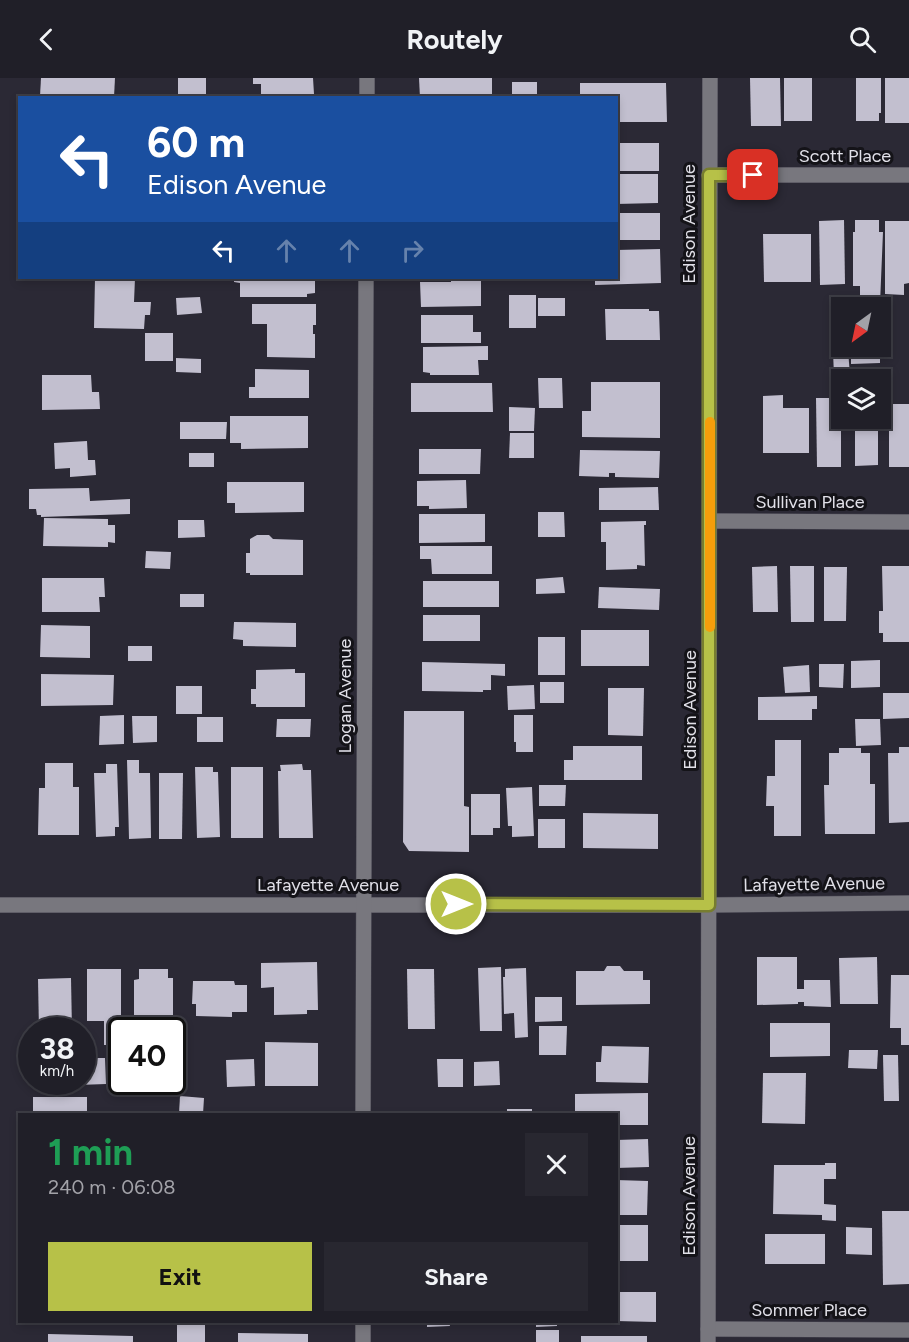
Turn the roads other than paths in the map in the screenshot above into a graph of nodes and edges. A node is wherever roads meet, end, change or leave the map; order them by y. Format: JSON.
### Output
{"nodes":[{"id":1,"x":367,"y":78,"type":"edge"},
{"id":2,"x":710,"y":78,"type":"edge"},
{"id":3,"x":367,"y":96,"type":"edge"},
{"id":4,"x":709,"y":175,"type":"junction"},
{"id":5,"x":909,"y":175,"type":"edge"},
{"id":6,"x":366,"y":279,"type":"edge"},
{"id":7,"x":710,"y":521,"type":"junction"},
{"id":8,"x":909,"y":522,"type":"edge"},
{"id":9,"x":909,"y":903,"type":"edge"},
{"id":10,"x":364,"y":904,"type":"junction"},
{"id":11,"x":0,"y":905,"type":"edge"},
{"id":12,"x":709,"y":905,"type":"junction"},
{"id":13,"x":363,"y":1113,"type":"edge"},
{"id":14,"x":363,"y":1323,"type":"edge"},
{"id":15,"x":909,"y":1330,"type":"edge"},
{"id":16,"x":708,"y":1336,"type":"edge"},
{"id":17,"x":363,"y":1342,"type":"edge"}],
"edges":[{"from":1,"to":3,"type":"street"},
{"from":2,"to":4,"type":"street","name":"Edison Avenue"},
{"from":4,"to":5,"type":"street","name":"Scott Place"},
{"from":4,"to":7,"type":"street","name":"Edison Avenue"},
{"from":6,"to":10,"type":"street","name":"Logan Avenue"},
{"from":7,"to":8,"type":"street","name":"Sullivan Place"},
{"from":7,"to":12,"type":"street","name":"Edison Avenue"},
{"from":9,"to":12,"type":"street","name":"Lafayette Avenue"},
{"from":10,"to":11,"type":"street","name":"Lafayette Avenue"},
{"from":10,"to":12,"type":"street","name":"Lafayette Avenue"},
{"from":10,"to":13,"type":"street","name":"Logan Avenue"},
{"from":12,"to":16,"type":"street","name":"Edison Avenue"},
{"from":14,"to":17,"type":"street"},
{"from":15,"to":16,"type":"street","name":"Sommer Place"}]}
